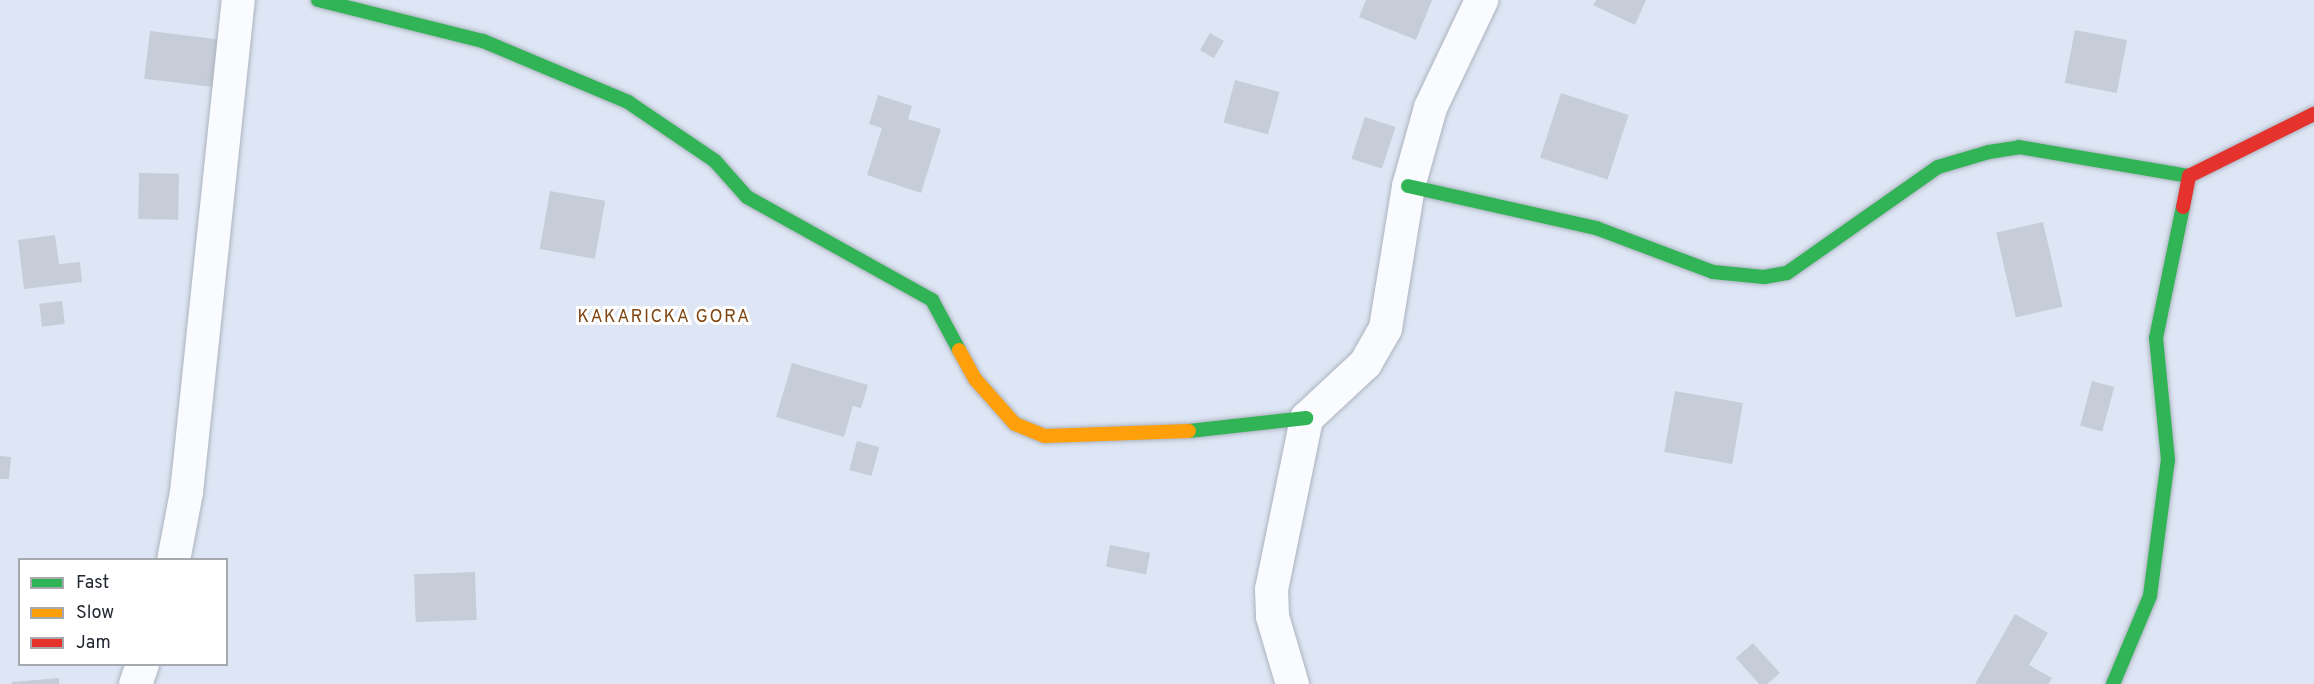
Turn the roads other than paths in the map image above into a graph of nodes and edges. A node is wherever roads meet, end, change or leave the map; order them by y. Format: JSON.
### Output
{"nodes":[{"id":1,"x":238,"y":0,"type":"edge"},
{"id":2,"x":318,"y":0,"type":"edge"},
{"id":3,"x":1481,"y":0,"type":"edge"},
{"id":4,"x":2314,"y":114,"type":"edge"},
{"id":5,"x":2189,"y":176,"type":"junction"},
{"id":6,"x":1408,"y":186,"type":"junction"},
{"id":7,"x":1306,"y":418,"type":"junction"},
{"id":8,"x":173,"y":558,"type":"edge"},
{"id":9,"x":141,"y":666,"type":"edge"},
{"id":10,"x":135,"y":684,"type":"edge"},
{"id":11,"x":1292,"y":684,"type":"edge"},
{"id":12,"x":2113,"y":684,"type":"edge"}],
"edges":[{"from":1,"to":8,"type":"street"},
{"from":2,"to":7,"type":"street"},
{"from":3,"to":6,"type":"street"},
{"from":4,"to":5,"type":"street"},
{"from":5,"to":6,"type":"street"},
{"from":5,"to":12,"type":"street"},
{"from":6,"to":7,"type":"street"},
{"from":7,"to":11,"type":"street"},
{"from":9,"to":10,"type":"street"}]}
